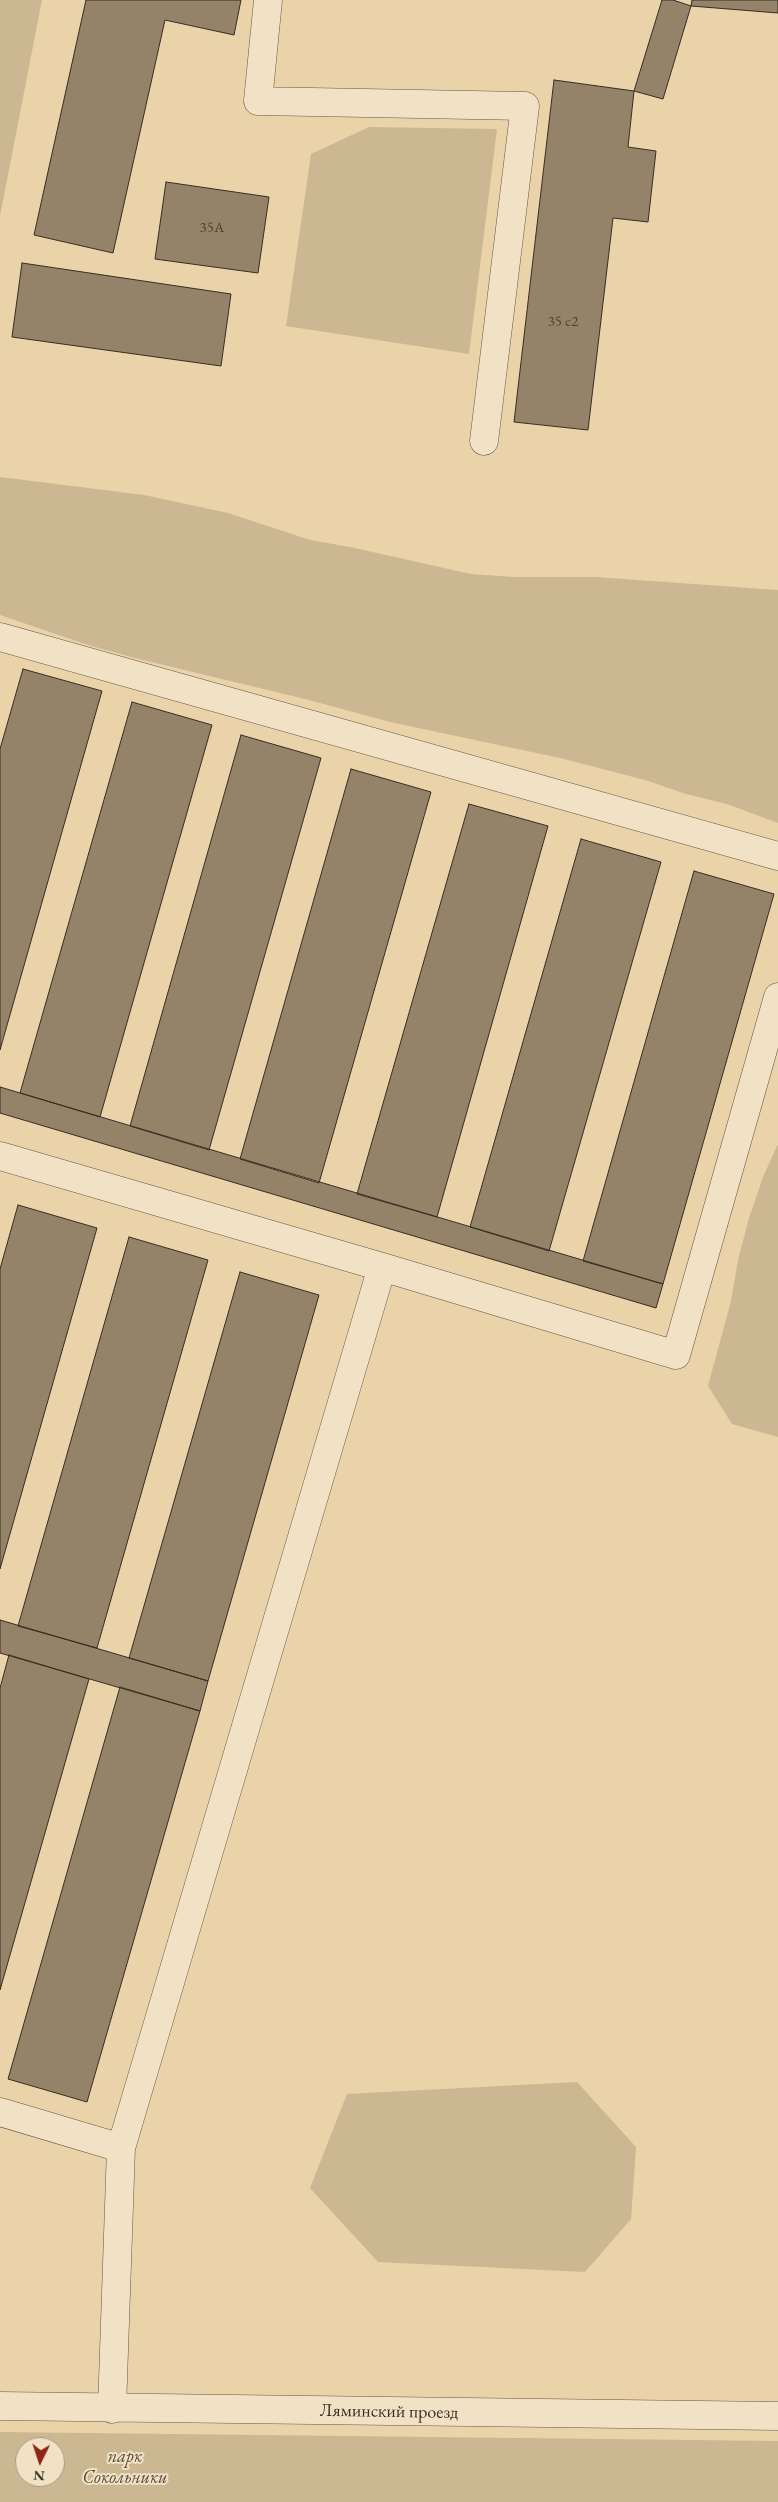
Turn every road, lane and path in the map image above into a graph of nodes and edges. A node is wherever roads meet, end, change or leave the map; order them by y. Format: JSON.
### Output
{"nodes":[{"id":1,"x":268,"y":0,"type":"edge"},
{"id":2,"x":484,"y":441,"type":"dead end"},
{"id":3,"x":0,"y":637,"type":"edge"},
{"id":4,"x":778,"y":856,"type":"edge"},
{"id":5,"x":778,"y":997,"type":"edge"},
{"id":6,"x":0,"y":1156,"type":"edge"},
{"id":7,"x":382,"y":1266,"type":"junction"},
{"id":8,"x":0,"y":2112,"type":"edge"},
{"id":9,"x":120,"y":2148,"type":"junction"},
{"id":10,"x":0,"y":2406,"type":"edge"},
{"id":11,"x":112,"y":2409,"type":"junction"},
{"id":12,"x":778,"y":2416,"type":"edge"}],
"edges":[{"from":1,"to":2,"type":"street"},
{"from":3,"to":4,"type":"street"},
{"from":5,"to":7,"type":"street"},
{"from":6,"to":7,"type":"street"},
{"from":7,"to":9,"type":"street"},
{"from":8,"to":9,"type":"street"},
{"from":9,"to":11,"type":"street"},
{"from":10,"to":11,"type":"street","name":"Ляминский проезд"},
{"from":11,"to":12,"type":"street","name":"Ляминский проезд"}]}
